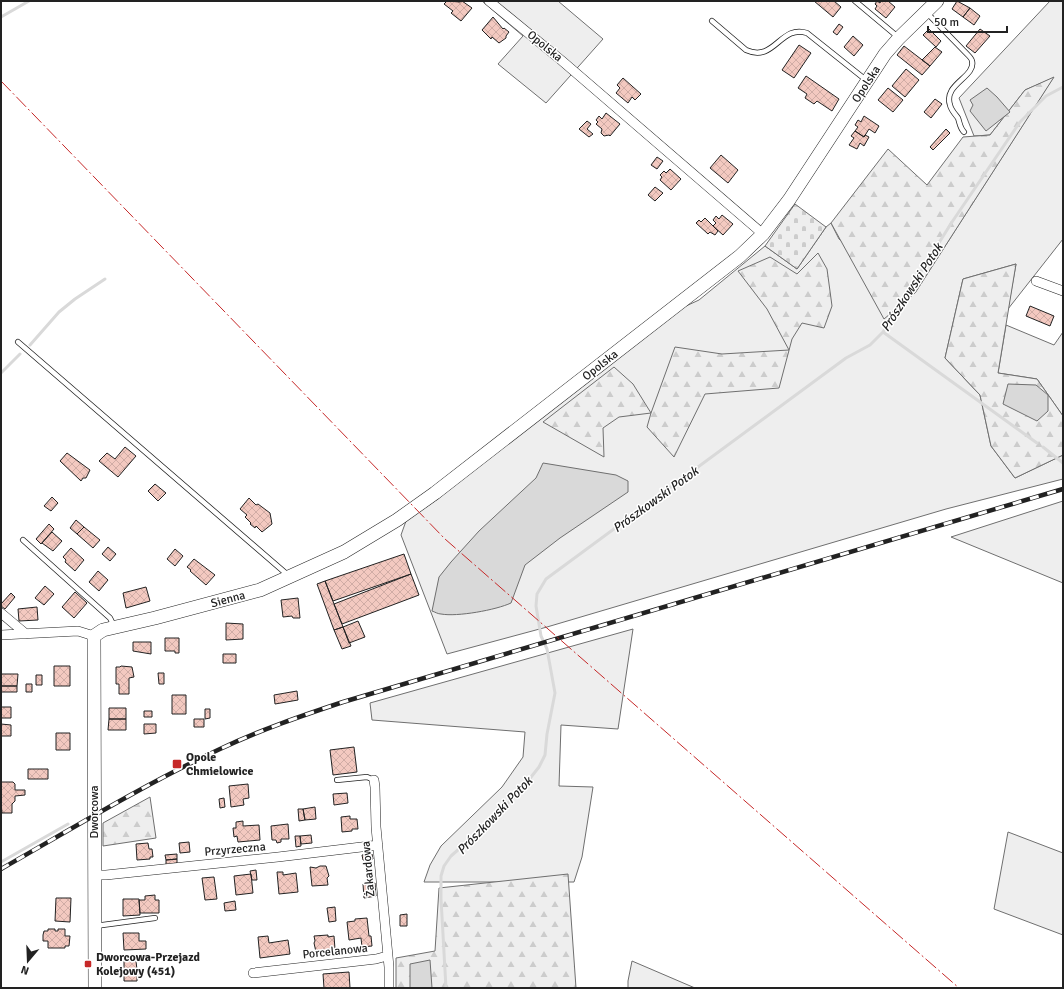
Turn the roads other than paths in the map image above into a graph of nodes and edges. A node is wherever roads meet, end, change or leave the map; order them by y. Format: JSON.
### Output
{"nodes":[{"id":1,"x":489,"y":1,"type":"edge"},
{"id":2,"x":855,"y":1,"type":"edge"},
{"id":3,"x":937,"y":1,"type":"edge"},
{"id":4,"x":925,"y":12,"type":"junction"},
{"id":5,"x":712,"y":21,"type":"dead end"},
{"id":6,"x":899,"y":38,"type":"junction"},
{"id":7,"x":868,"y":81,"type":"junction"},
{"id":8,"x":964,"y":132,"type":"dead end"},
{"id":9,"x":763,"y":234,"type":"junction"},
{"id":10,"x":1036,"y":281,"type":"dead end"},
{"id":11,"x":1063,"y":291,"type":"edge"},
{"id":12,"x":18,"y":342,"type":"dead end"},
{"id":13,"x":435,"y":493,"type":"joint"},
{"id":14,"x":22,"y":540,"type":"dead end"},
{"id":15,"x":290,"y":577,"type":"junction"},
{"id":16,"x":1,"y":613,"type":"edge"},
{"id":17,"x":114,"y":627,"type":"junction"},
{"id":18,"x":26,"y":634,"type":"junction"},
{"id":19,"x":1,"y":635,"type":"edge"},
{"id":20,"x":94,"y":636,"type":"junction"},
{"id":21,"x":338,"y":780,"type":"dead end"},
{"id":22,"x":374,"y":780,"type":"joint"},
{"id":23,"x":378,"y":845,"type":"junction"},
{"id":24,"x":94,"y":875,"type":"junction"},
{"id":25,"x":155,"y":918,"type":"dead end"},
{"id":26,"x":94,"y":926,"type":"junction"},
{"id":27,"x":387,"y":956,"type":"junction"},
{"id":28,"x":253,"y":972,"type":"dead end"},
{"id":29,"x":95,"y":988,"type":"edge"},
{"id":30,"x":389,"y":988,"type":"edge"}],
"edges":[{"from":1,"to":9,"type":"street","name":"Opolska"},
{"from":2,"to":6,"type":"lane"},
{"from":3,"to":4,"type":"street","name":"Opolska"},
{"from":4,"to":6,"type":"street","name":"Opolska"},
{"from":4,"to":8,"type":"lane"},
{"from":5,"to":7,"type":"lane"},
{"from":6,"to":7,"type":"street","name":"Opolska"},
{"from":7,"to":9,"type":"street","name":"Opolska"},
{"from":9,"to":13,"type":"street","name":"Opolska"},
{"from":10,"to":11,"type":"street"},
{"from":12,"to":15,"type":"lane"},
{"from":13,"to":15,"type":"street","name":"Sienna"},
{"from":14,"to":17,"type":"lane"},
{"from":15,"to":17,"type":"street","name":"Sienna"},
{"from":16,"to":18,"type":"street"},
{"from":17,"to":20,"type":"street","name":"Sienna"},
{"from":18,"to":19,"type":"street"},
{"from":18,"to":20,"type":"street"},
{"from":20,"to":24,"type":"street","name":"Dworcowa"},
{"from":21,"to":22,"type":"lane"},
{"from":22,"to":23,"type":"street","name":"Żakardowa"},
{"from":23,"to":24,"type":"street","name":"Przyrzeczna"},
{"from":23,"to":27,"type":"street","name":"Żakardowa"},
{"from":24,"to":26,"type":"street","name":"Dworcowa"},
{"from":25,"to":26,"type":"lane"},
{"from":26,"to":29,"type":"street","name":"Dworcowa"},
{"from":27,"to":28,"type":"street","name":"Porcelanowa"},
{"from":27,"to":30,"type":"street"}]}
